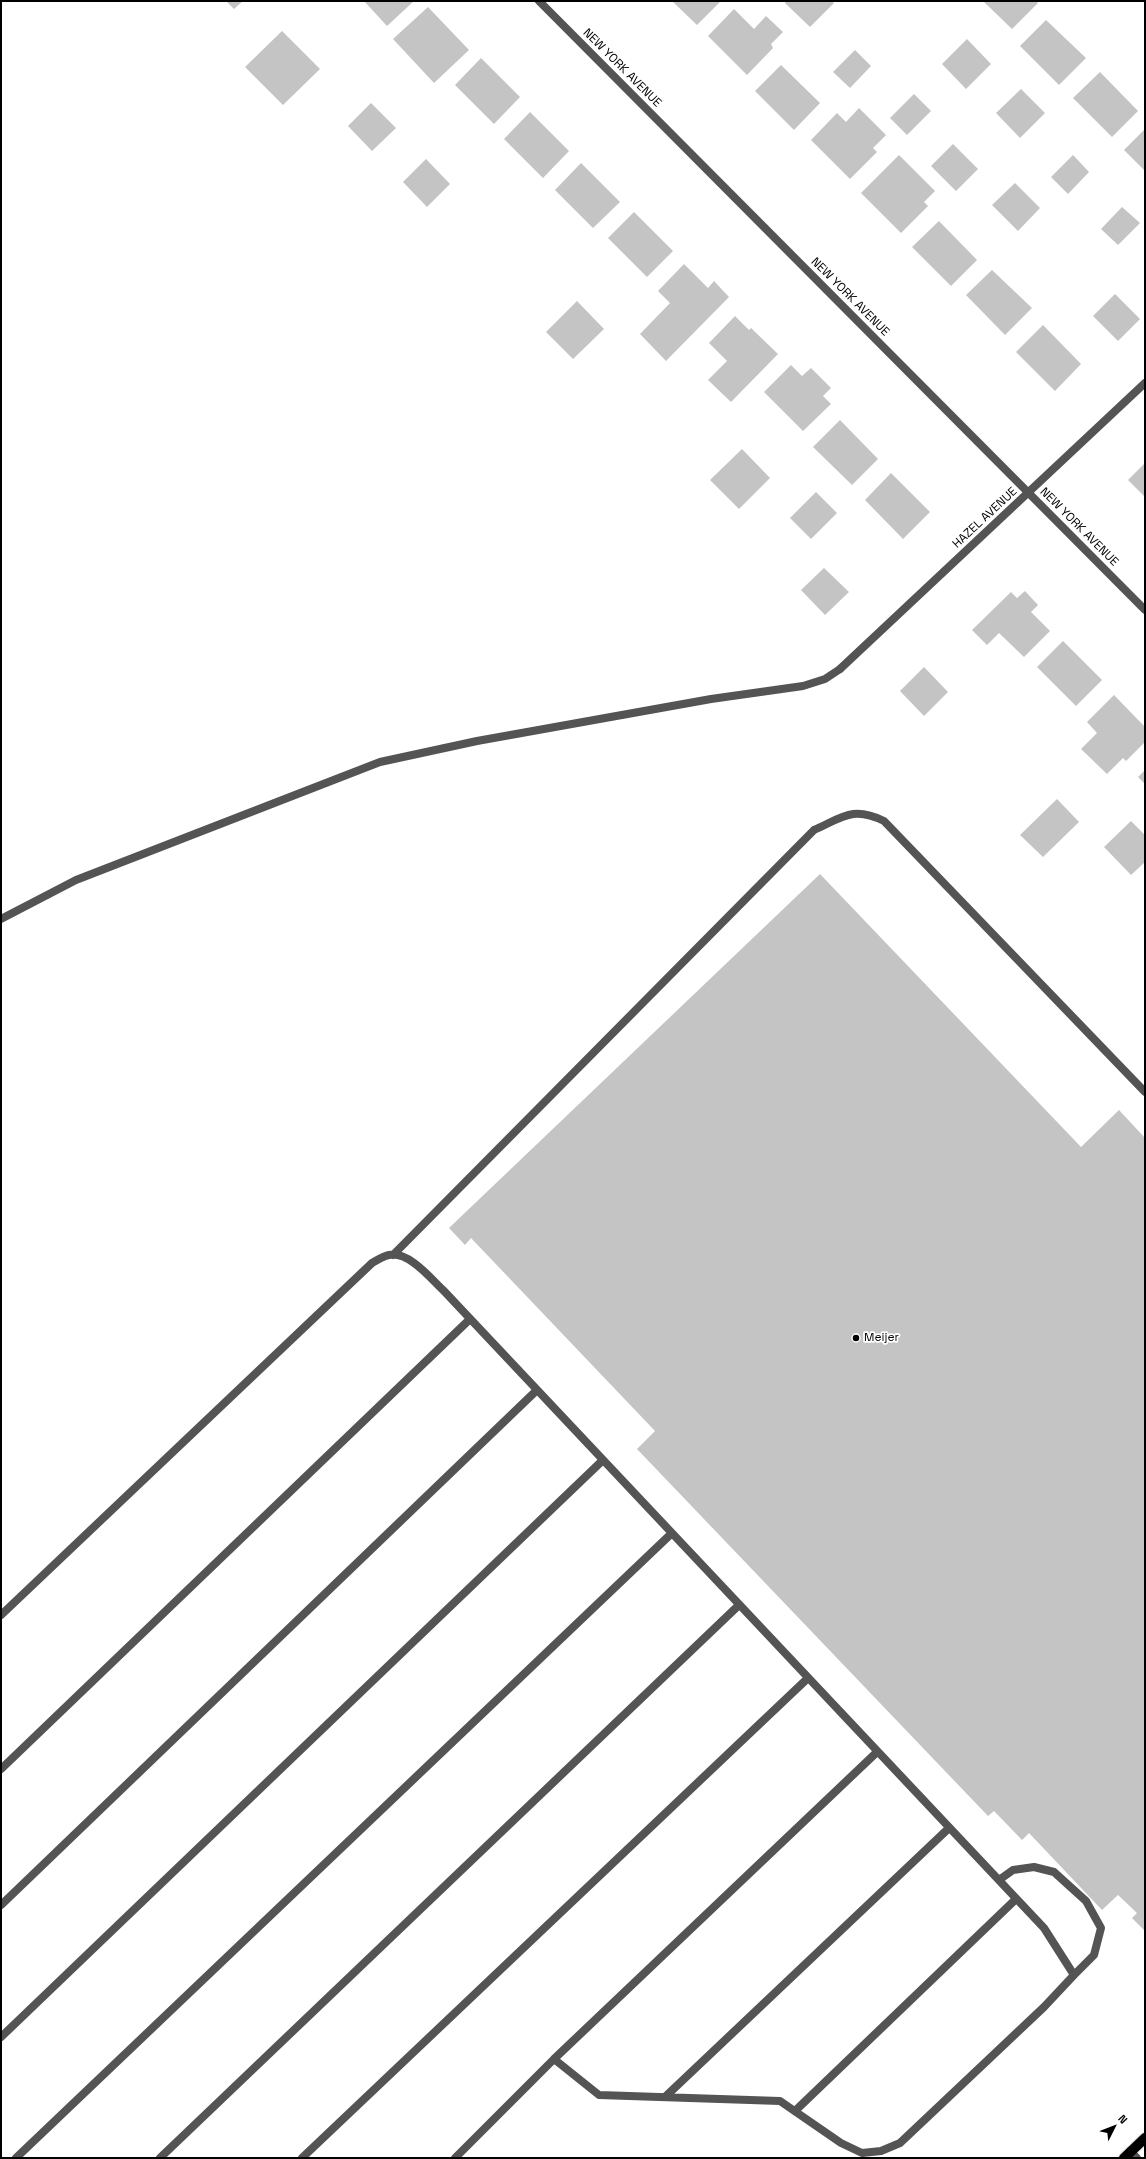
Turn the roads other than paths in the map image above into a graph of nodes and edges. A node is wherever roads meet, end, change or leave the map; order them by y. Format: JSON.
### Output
{"nodes":[{"id":1,"x":539,"y":1,"type":"edge"},
{"id":2,"x":1145,"y":383,"type":"edge"},
{"id":3,"x":1029,"y":494,"type":"junction"},
{"id":4,"x":1145,"y":610,"type":"edge"},
{"id":5,"x":1,"y":919,"type":"edge"},
{"id":6,"x":1145,"y":1092,"type":"edge"},
{"id":7,"x":393,"y":1255,"type":"junction"},
{"id":8,"x":470,"y":1319,"type":"junction"},
{"id":9,"x":537,"y":1390,"type":"junction"},
{"id":10,"x":603,"y":1460,"type":"junction"},
{"id":11,"x":672,"y":1533,"type":"junction"},
{"id":12,"x":740,"y":1605,"type":"junction"},
{"id":13,"x":1,"y":1615,"type":"edge"},
{"id":14,"x":808,"y":1678,"type":"junction"},
{"id":15,"x":877,"y":1752,"type":"junction"},
{"id":16,"x":1,"y":1769,"type":"edge"},
{"id":17,"x":949,"y":1828,"type":"junction"},
{"id":18,"x":998,"y":1880,"type":"junction"},
{"id":19,"x":1016,"y":1899,"type":"junction"},
{"id":20,"x":1,"y":1905,"type":"edge"},
{"id":21,"x":1074,"y":1975,"type":"junction"},
{"id":22,"x":1,"y":2037,"type":"edge"},
{"id":23,"x":554,"y":2059,"type":"junction"},
{"id":24,"x":665,"y":2097,"type":"junction"},
{"id":25,"x":795,"y":2111,"type":"junction"},
{"id":26,"x":1145,"y":2138,"type":"edge"},
{"id":27,"x":1130,"y":2156,"type":"edge"},
{"id":28,"x":16,"y":2158,"type":"edge"},
{"id":29,"x":160,"y":2158,"type":"edge"},
{"id":30,"x":302,"y":2158,"type":"edge"},
{"id":31,"x":455,"y":2158,"type":"edge"}],
"edges":[{"from":1,"to":3,"type":"street","name":"NEW YORK AVENUE"},
{"from":2,"to":3,"type":"street","name":"HAZEL AVENUE"},
{"from":3,"to":4,"type":"street","name":"NEW YORK AVENUE"},
{"from":3,"to":5,"type":"street","name":"HAZEL AVENUE"},
{"from":6,"to":7,"type":"street"},
{"from":7,"to":8,"type":"street"},
{"from":7,"to":13,"type":"street"},
{"from":8,"to":9,"type":"street"},
{"from":8,"to":16,"type":"street"},
{"from":9,"to":10,"type":"street"},
{"from":9,"to":20,"type":"street"},
{"from":10,"to":11,"type":"street"},
{"from":10,"to":22,"type":"street"},
{"from":11,"to":12,"type":"street"},
{"from":11,"to":28,"type":"street"},
{"from":12,"to":14,"type":"street"},
{"from":12,"to":29,"type":"street"},
{"from":14,"to":15,"type":"street"},
{"from":14,"to":30,"type":"street"},
{"from":15,"to":17,"type":"street"},
{"from":15,"to":23,"type":"street"},
{"from":17,"to":18,"type":"street"},
{"from":17,"to":24,"type":"street"},
{"from":18,"to":19,"type":"street"},
{"from":18,"to":21,"type":"street"},
{"from":19,"to":21,"type":"street"},
{"from":19,"to":25,"type":"street"},
{"from":21,"to":25,"type":"street"},
{"from":23,"to":24,"type":"street"},
{"from":23,"to":31,"type":"street"},
{"from":24,"to":25,"type":"street"},
{"from":26,"to":27,"type":"main road"}]}
